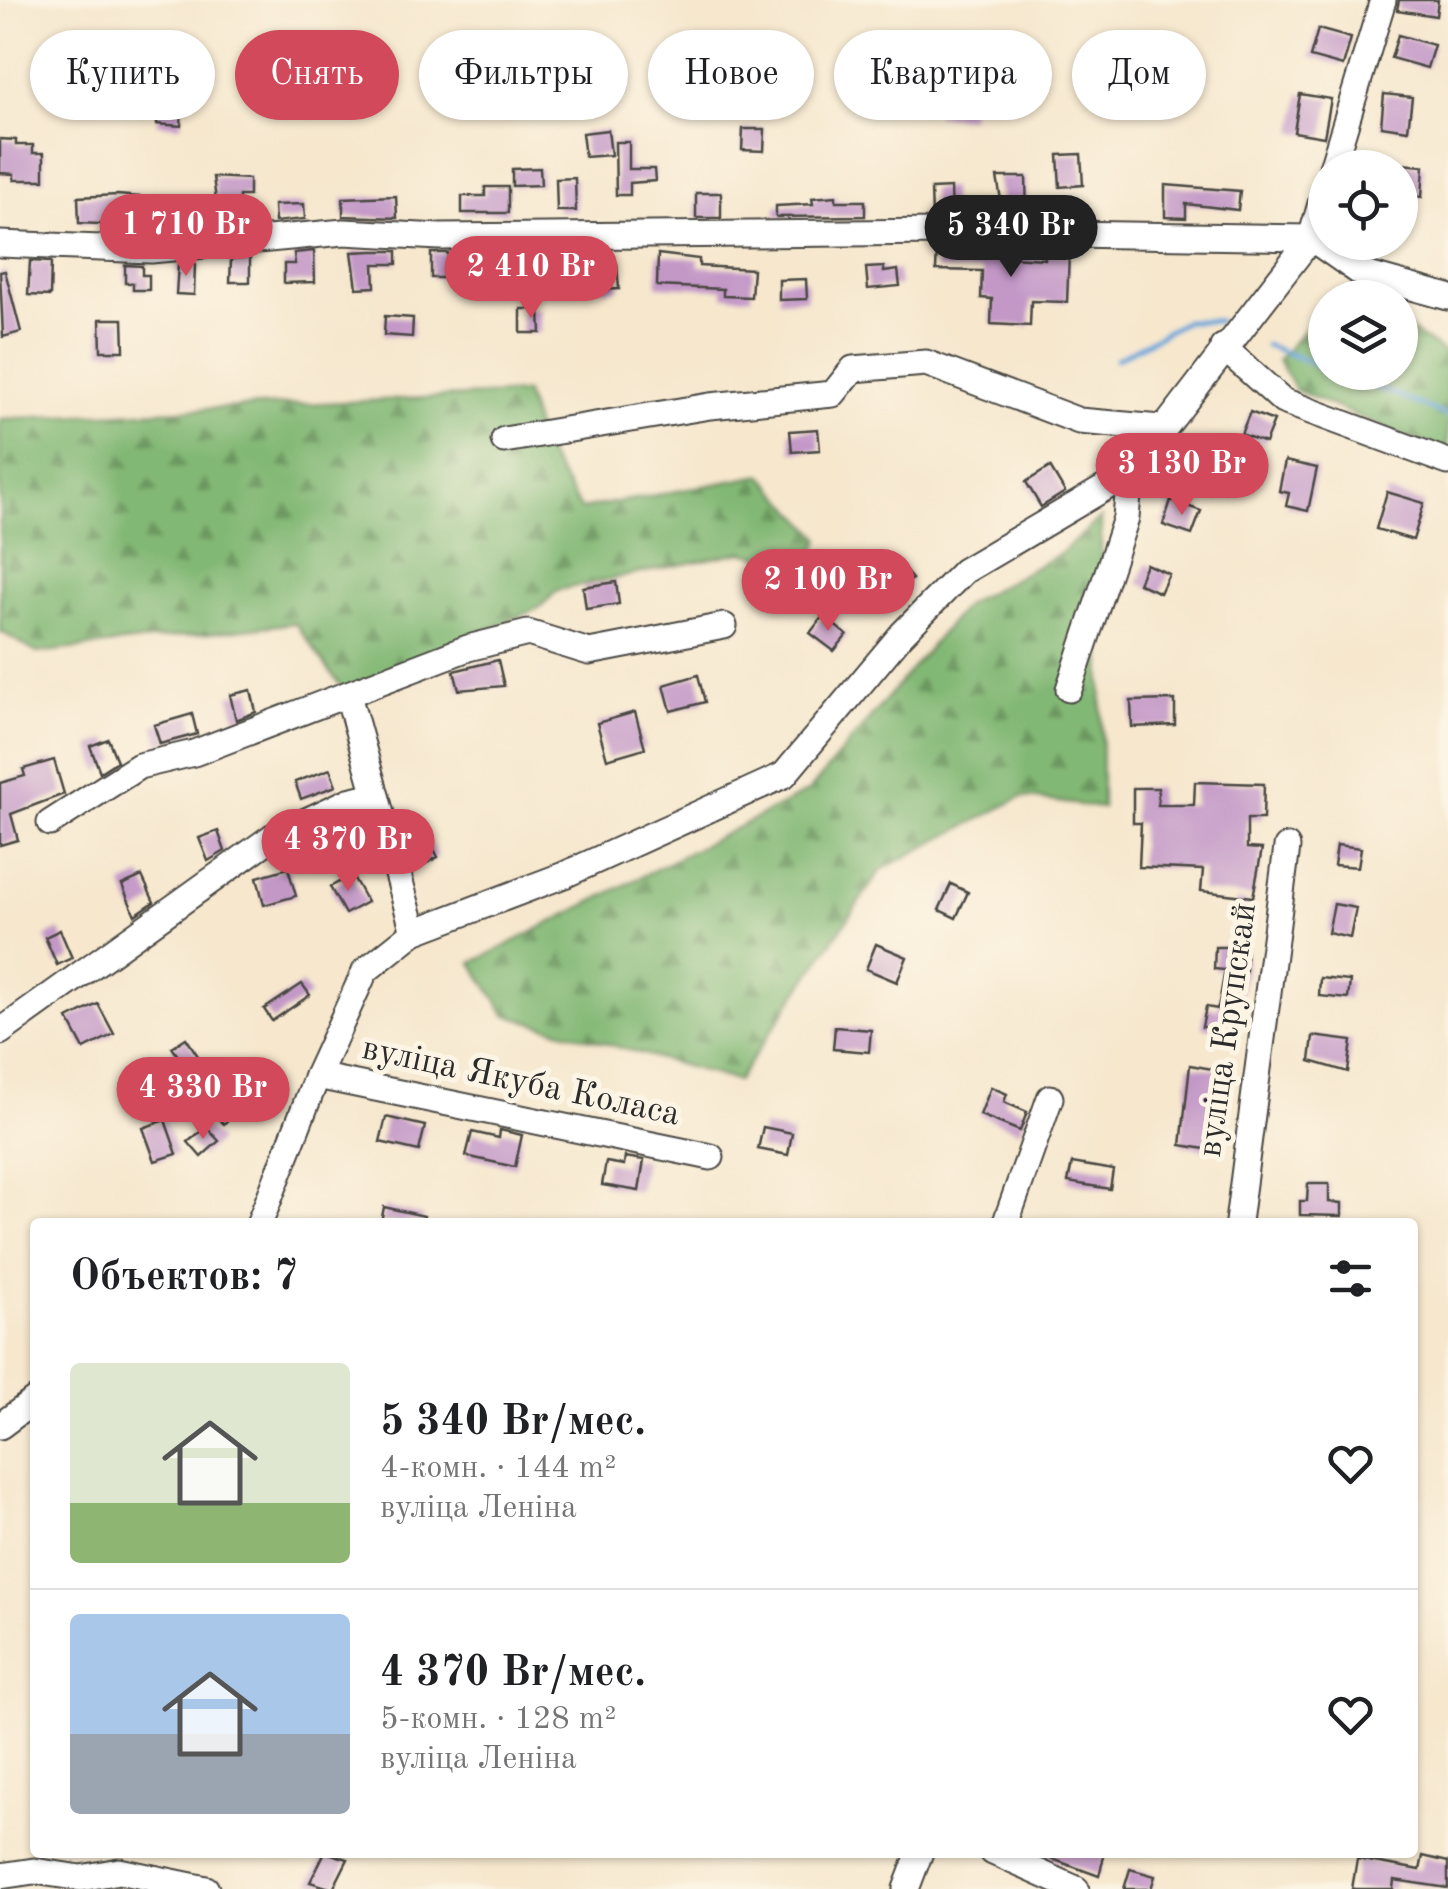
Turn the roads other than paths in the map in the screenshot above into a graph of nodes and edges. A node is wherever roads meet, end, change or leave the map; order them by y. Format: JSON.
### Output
{"nodes":[{"id":1,"x":1383,"y":0,"type":"edge"},
{"id":2,"x":1337,"y":150,"type":"edge"},
{"id":3,"x":1308,"y":238,"type":"edge"},
{"id":4,"x":1308,"y":241,"type":"edge"},
{"id":5,"x":0,"y":244,"type":"edge"},
{"id":6,"x":1342,"y":260,"type":"edge"},
{"id":7,"x":1448,"y":296,"type":"edge"},
{"id":8,"x":1224,"y":347,"type":"junction"},
{"id":9,"x":1162,"y":428,"type":"junction"},
{"id":10,"x":504,"y":440,"type":"dead end"},
{"id":11,"x":1448,"y":462,"type":"edge"},
{"id":12,"x":1130,"y":473,"type":"junction"},
{"id":13,"x":724,"y":626,"type":"dead end"},
{"id":14,"x":1069,"y":689,"type":"dead end"},
{"id":15,"x":348,"y":695,"type":"junction"},
{"id":16,"x":375,"y":795,"type":"junction"},
{"id":17,"x":50,"y":822,"type":"dead end"},
{"id":18,"x":1287,"y":846,"type":"dead end"},
{"id":19,"x":414,"y":932,"type":"junction"},
{"id":20,"x":0,"y":1032,"type":"edge"},
{"id":21,"x":317,"y":1076,"type":"junction"},
{"id":22,"x":1050,"y":1098,"type":"dead end"},
{"id":23,"x":710,"y":1157,"type":"dead end"},
{"id":24,"x":262,"y":1218,"type":"edge"},
{"id":25,"x":1007,"y":1218,"type":"edge"},
{"id":26,"x":1239,"y":1218,"type":"edge"},
{"id":27,"x":30,"y":1404,"type":"edge"},
{"id":28,"x":0,"y":1426,"type":"edge"},
{"id":29,"x":918,"y":1858,"type":"edge"},
{"id":30,"x":1006,"y":1858,"type":"edge"},
{"id":31,"x":119,"y":1871,"type":"edge"},
{"id":32,"x":0,"y":1876,"type":"edge"},
{"id":33,"x":206,"y":1889,"type":"edge"},
{"id":34,"x":906,"y":1889,"type":"edge"},
{"id":35,"x":1076,"y":1889,"type":"edge"}],
"edges":[{"from":1,"to":2,"type":"street"},
{"from":3,"to":5,"type":"street"},
{"from":4,"to":8,"type":"street","name":"вуліца Якуба Коласа"},
{"from":6,"to":7,"type":"street"},
{"from":8,"to":9,"type":"street","name":"вуліца Якуба Коласа"},
{"from":8,"to":11,"type":"street"},
{"from":9,"to":10,"type":"street"},
{"from":9,"to":12,"type":"street","name":"вуліца Якуба Коласа"},
{"from":12,"to":14,"type":"street"},
{"from":12,"to":19,"type":"street","name":"вуліца Якуба Коласа"},
{"from":13,"to":15,"type":"street"},
{"from":15,"to":16,"type":"street"},
{"from":15,"to":17,"type":"street"},
{"from":16,"to":19,"type":"street"},
{"from":16,"to":20,"type":"street"},
{"from":18,"to":26,"type":"street","name":"вуліца Крупскай"},
{"from":19,"to":21,"type":"street","name":"вуліца Якуба Коласа"},
{"from":21,"to":23,"type":"street","name":"вуліца Якуба Коласа"},
{"from":21,"to":24,"type":"street","name":"вуліца Якуба Коласа"},
{"from":22,"to":25,"type":"street"},
{"from":27,"to":28,"type":"street"},
{"from":29,"to":34,"type":"street"},
{"from":30,"to":35,"type":"street"},
{"from":31,"to":32,"type":"street"},
{"from":31,"to":33,"type":"street"}]}
